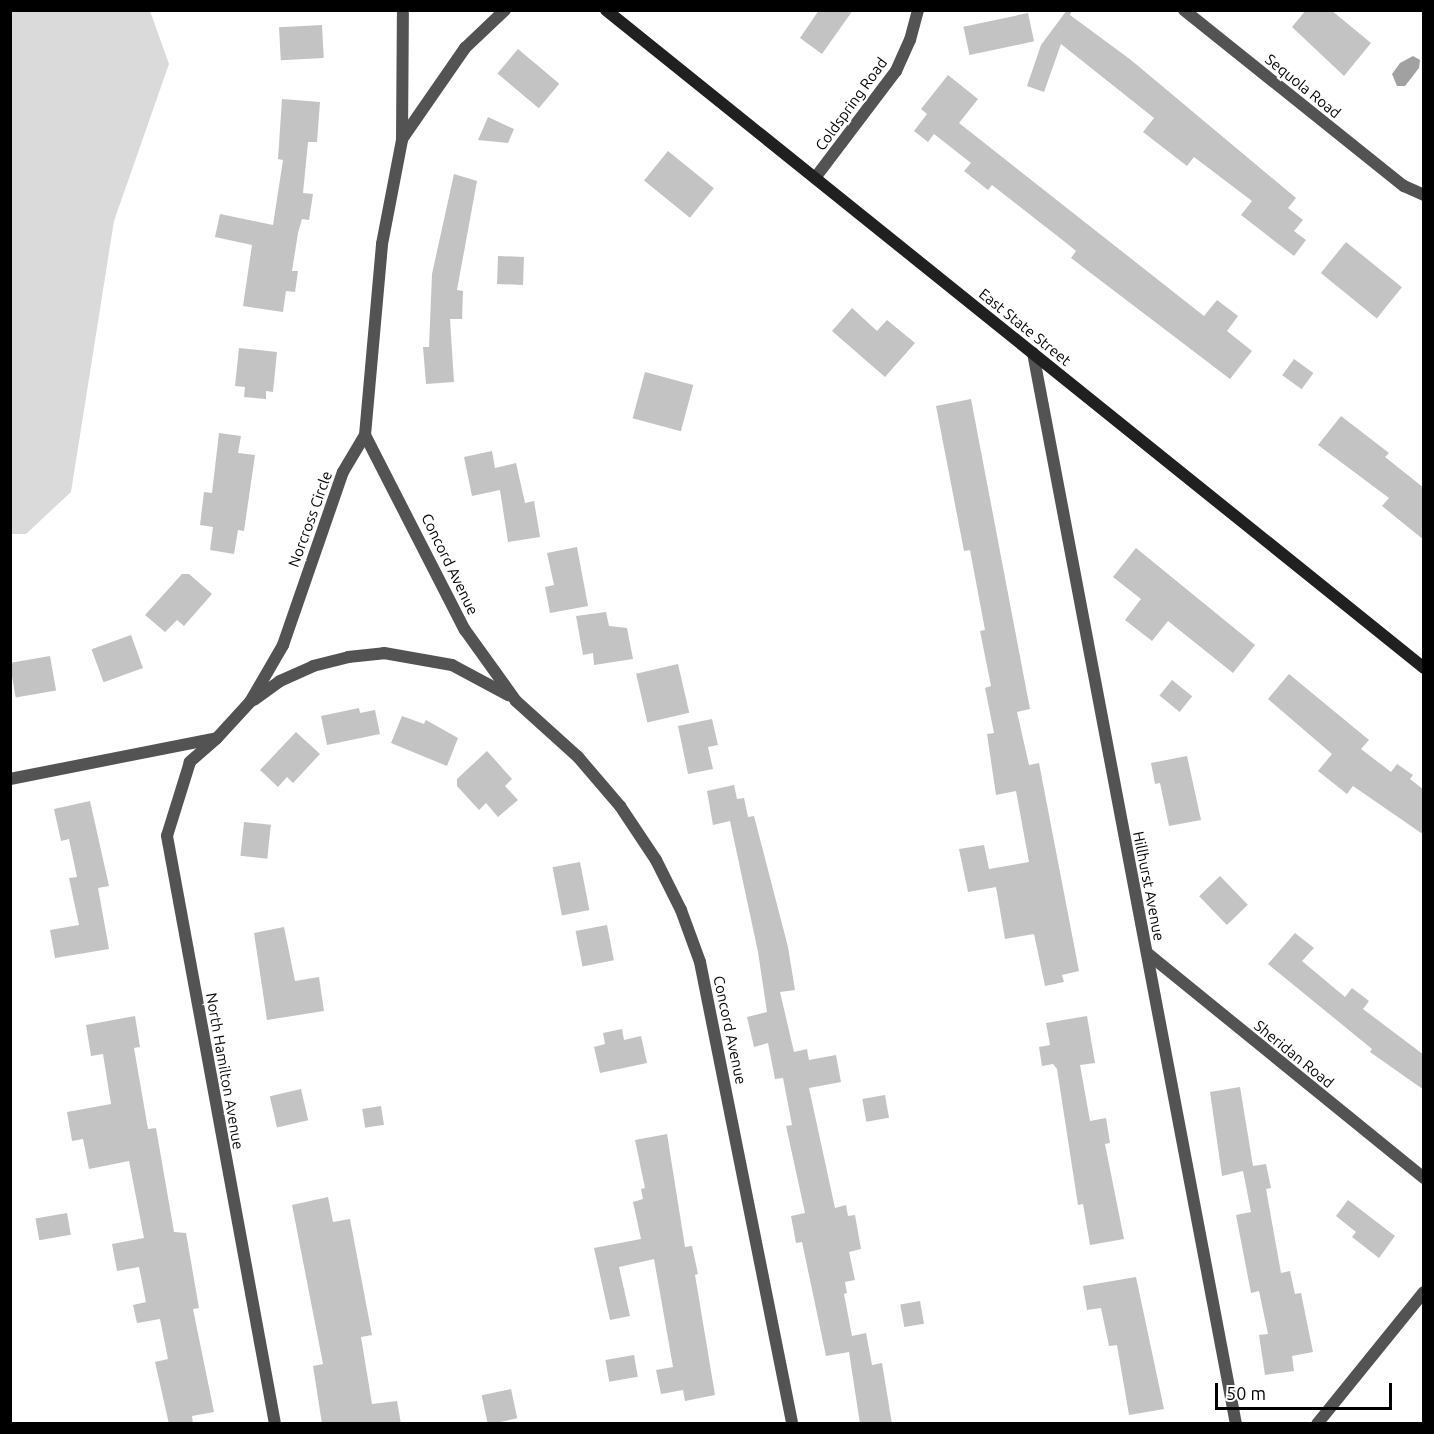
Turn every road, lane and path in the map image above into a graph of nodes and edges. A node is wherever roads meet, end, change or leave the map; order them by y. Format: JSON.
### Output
{"nodes":[{"id":1,"x":403,"y":10,"type":"edge"},
{"id":2,"x":505,"y":10,"type":"edge"},
{"id":3,"x":606,"y":10,"type":"edge"},
{"id":4,"x":918,"y":10,"type":"edge"},
{"id":5,"x":1186,"y":11,"type":"edge"},
{"id":6,"x":402,"y":140,"type":"junction"},
{"id":7,"x":815,"y":178,"type":"junction"},
{"id":8,"x":1424,"y":195,"type":"edge"},
{"id":9,"x":1034,"y":353,"type":"junction"},
{"id":10,"x":365,"y":435,"type":"junction"},
{"id":11,"x":1424,"y":668,"type":"edge"},
{"id":12,"x":516,"y":701,"type":"junction"},
{"id":13,"x":250,"y":702,"type":"junction"},
{"id":14,"x":217,"y":738,"type":"junction"},
{"id":15,"x":10,"y":779,"type":"edge"},
{"id":16,"x":1147,"y":953,"type":"junction"},
{"id":17,"x":1424,"y":1178,"type":"edge"},
{"id":18,"x":1424,"y":1292,"type":"edge"},
{"id":19,"x":275,"y":1424,"type":"edge"},
{"id":20,"x":792,"y":1424,"type":"edge"},
{"id":21,"x":1236,"y":1424,"type":"edge"},
{"id":22,"x":1317,"y":1424,"type":"edge"}],
"edges":[{"from":1,"to":6,"type":"street","name":"Norcross Circle"},
{"from":2,"to":6,"type":"street"},
{"from":3,"to":7,"type":"street","name":"East State Street"},
{"from":4,"to":7,"type":"street","name":"Coldspring Road"},
{"from":5,"to":8,"type":"street","name":"Sequola Road"},
{"from":6,"to":10,"type":"street","name":"Norcross Circle"},
{"from":7,"to":9,"type":"street","name":"East State Street"},
{"from":9,"to":11,"type":"street","name":"East State Street"},
{"from":9,"to":16,"type":"street","name":"Hillhurst Avenue"},
{"from":10,"to":12,"type":"street","name":"Concord Avenue"},
{"from":10,"to":13,"type":"street","name":"Norcross Circle"},
{"from":12,"to":13,"type":"street","name":"Concord Avenue"},
{"from":12,"to":20,"type":"street","name":"Concord Avenue"},
{"from":13,"to":14,"type":"street","name":"Norcross Circle"},
{"from":14,"to":15,"type":"street"},
{"from":14,"to":19,"type":"street","name":"North Hamilton Avenue"},
{"from":16,"to":17,"type":"street","name":"Sheridan Road"},
{"from":16,"to":21,"type":"street","name":"Hillhurst Avenue"},
{"from":18,"to":22,"type":"street"}]}
